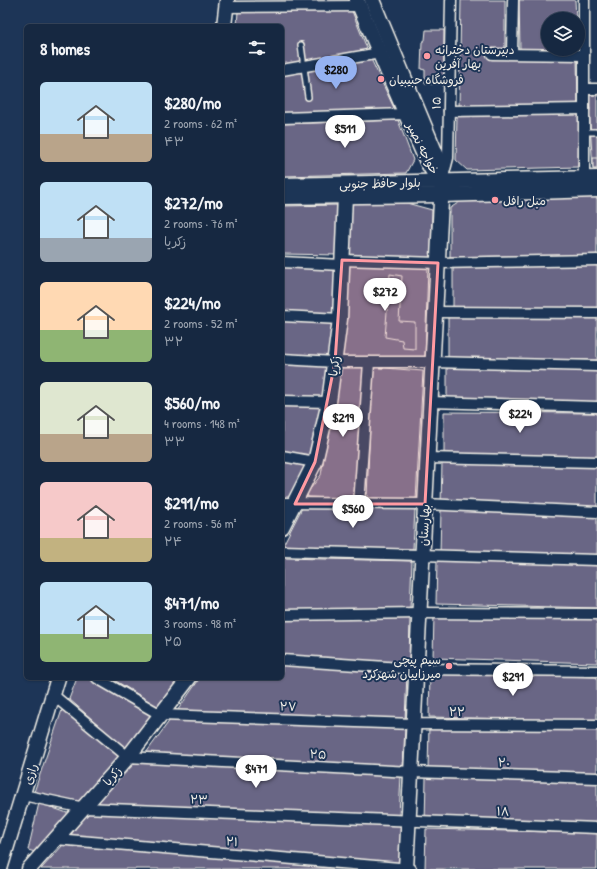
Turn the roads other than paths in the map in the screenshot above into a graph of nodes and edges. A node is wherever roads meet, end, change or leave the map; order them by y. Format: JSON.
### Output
{"nodes":[{"id":1,"x":451,"y":0,"type":"edge"},
{"id":2,"x":513,"y":0,"type":"edge"},
{"id":3,"x":584,"y":0,"type":"edge"},
{"id":4,"x":363,"y":2,"type":"edge"},
{"id":5,"x":227,"y":4,"type":"edge"},
{"id":6,"x":584,"y":12,"type":"edge"},
{"id":7,"x":224,"y":24,"type":"edge"},
{"id":8,"x":301,"y":45,"type":"dead end"},
{"id":9,"x":380,"y":53,"type":"junction"},
{"id":10,"x":512,"y":53,"type":"junction"},
{"id":11,"x":492,"y":54,"type":"dead end"},
{"id":12,"x":541,"y":54,"type":"edge"},
{"id":13,"x":584,"y":56,"type":"edge"},
{"id":14,"x":304,"y":66,"type":"junction"},
{"id":15,"x":284,"y":70,"type":"edge"},
{"id":16,"x":584,"y":89,"type":"junction"},
{"id":17,"x":597,"y":89,"type":"edge"},
{"id":18,"x":308,"y":97,"type":"dead end"},
{"id":19,"x":584,"y":109,"type":"junction"},
{"id":20,"x":449,"y":111,"type":"junction"},
{"id":21,"x":406,"y":114,"type":"junction"},
{"id":22,"x":284,"y":118,"type":"edge"},
{"id":23,"x":584,"y":132,"type":"junction"},
{"id":24,"x":597,"y":132,"type":"edge"},
{"id":25,"x":434,"y":163,"type":"junction"},
{"id":26,"x":590,"y":178,"type":"edge"},
{"id":27,"x":284,"y":185,"type":"edge"},
{"id":28,"x":442,"y":188,"type":"junction"},
{"id":29,"x":597,"y":190,"type":"edge"},
{"id":30,"x":344,"y":195,"type":"junction"},
{"id":31,"x":284,"y":197,"type":"edge"},
{"id":32,"x":597,"y":260,"type":"edge"},
{"id":33,"x":284,"y":262,"type":"edge"},
{"id":34,"x":342,"y":263,"type":"junction"},
{"id":35,"x":438,"y":263,"type":"junction"},
{"id":36,"x":435,"y":312,"type":"junction"},
{"id":37,"x":597,"y":313,"type":"edge"},
{"id":38,"x":284,"y":316,"type":"edge"},
{"id":39,"x":340,"y":319,"type":"junction"},
{"id":40,"x":284,"y":359,"type":"edge"},
{"id":41,"x":335,"y":362,"type":"junction"},
{"id":42,"x":369,"y":362,"type":"junction"},
{"id":43,"x":432,"y":362,"type":"junction"},
{"id":44,"x":597,"y":366,"type":"edge"},
{"id":45,"x":284,"y":401,"type":"edge"},
{"id":46,"x":329,"y":402,"type":"junction"},
{"id":47,"x":430,"y":402,"type":"junction"},
{"id":48,"x":597,"y":407,"type":"edge"},
{"id":49,"x":284,"y":456,"type":"edge"},
{"id":50,"x":427,"y":458,"type":"junction"},
{"id":51,"x":315,"y":462,"type":"junction"},
{"id":52,"x":597,"y":462,"type":"edge"},
{"id":53,"x":289,"y":503,"type":"edge"},
{"id":54,"x":358,"y":504,"type":"junction"},
{"id":55,"x":425,"y":504,"type":"junction"},
{"id":56,"x":597,"y":512,"type":"edge"},
{"id":57,"x":284,"y":521,"type":"edge"},
{"id":58,"x":284,"y":551,"type":"edge"},
{"id":59,"x":422,"y":555,"type":"junction"},
{"id":60,"x":597,"y":560,"type":"edge"},
{"id":61,"x":419,"y":613,"type":"junction"},
{"id":62,"x":597,"y":614,"type":"edge"},
{"id":63,"x":284,"y":615,"type":"edge"},
{"id":64,"x":284,"y":660,"type":"edge"},
{"id":65,"x":416,"y":669,"type":"junction"},
{"id":66,"x":597,"y":671,"type":"edge"},
{"id":67,"x":57,"y":680,"type":"edge"},
{"id":68,"x":100,"y":680,"type":"edge"},
{"id":69,"x":187,"y":680,"type":"edge"},
{"id":70,"x":53,"y":695,"type":"junction"},
{"id":71,"x":161,"y":715,"type":"junction"},
{"id":72,"x":413,"y":724,"type":"junction"},
{"id":73,"x":597,"y":725,"type":"edge"},
{"id":74,"x":128,"y":757,"type":"junction"},
{"id":75,"x":411,"y":772,"type":"junction"},
{"id":76,"x":597,"y":778,"type":"edge"},
{"id":77,"x":23,"y":795,"type":"junction"},
{"id":78,"x":84,"y":808,"type":"junction"},
{"id":79,"x":408,"y":821,"type":"junction"},
{"id":80,"x":597,"y":828,"type":"edge"},
{"id":81,"x":56,"y":839,"type":"junction"},
{"id":82,"x":0,"y":869,"type":"edge"},
{"id":83,"x":29,"y":869,"type":"edge"},
{"id":84,"x":406,"y":869,"type":"edge"},
{"id":85,"x":411,"y":869,"type":"edge"}],
"edges":[{"from":1,"to":20,"type":"street","name":"۱۵"},
{"from":2,"to":10,"type":"street"},
{"from":3,"to":6,"type":"street"},
{"from":4,"to":5,"type":"street"},
{"from":4,"to":9,"type":"main road","name":"خواجه نصیر"},
{"from":4,"to":25,"type":"main road","name":"خواجه نصیر"},
{"from":5,"to":7,"type":"main road"},
{"from":8,"to":14,"type":"lane"},
{"from":9,"to":14,"type":"street"},
{"from":9,"to":21,"type":"main road","name":"خواجه نصیر"},
{"from":10,"to":11,"type":"street"},
{"from":10,"to":12,"type":"street"},
{"from":13,"to":16,"type":"street"},
{"from":14,"to":15,"type":"street"},
{"from":14,"to":18,"type":"lane"},
{"from":16,"to":17,"type":"street"},
{"from":16,"to":19,"type":"street"},
{"from":19,"to":20,"type":"street"},
{"from":19,"to":23,"type":"street"},
{"from":20,"to":28,"type":"street","name":"۱۵"},
{"from":21,"to":22,"type":"street"},
{"from":21,"to":25,"type":"main road","name":"خواجه نصیر"},
{"from":23,"to":24,"type":"lane"},
{"from":23,"to":26,"type":"street"},
{"from":25,"to":28,"type":"main road","name":"خواجه نصیر"},
{"from":26,"to":28,"type":"main road","name":"بلوار حافظ جنوبی"},
{"from":27,"to":28,"type":"main road","name":"بلوار حافظ جنوبی"},
{"from":28,"to":29,"type":"main road","name":"بلوار حافظ جنوبی"},
{"from":28,"to":30,"type":"main road","name":"بلوار حافظ جنوبی"},
{"from":28,"to":35,"type":"main road","name":"بهارستان"},
{"from":30,"to":31,"type":"main road","name":"بلوار حافظ جنوبی"},
{"from":30,"to":34,"type":"main road","name":"زکریا"},
{"from":32,"to":35,"type":"street"},
{"from":33,"to":34,"type":"street"},
{"from":34,"to":35,"type":"street"},
{"from":34,"to":39,"type":"main road","name":"زکریا"},
{"from":35,"to":36,"type":"main road","name":"بهارستان"},
{"from":36,"to":37,"type":"street"},
{"from":36,"to":43,"type":"main road","name":"بهارستان"},
{"from":38,"to":39,"type":"street"},
{"from":39,"to":41,"type":"main road","name":"زکریا"},
{"from":40,"to":41,"type":"street"},
{"from":41,"to":42,"type":"street"},
{"from":41,"to":46,"type":"main road","name":"زکریا"},
{"from":42,"to":43,"type":"street"},
{"from":42,"to":54,"type":"street"},
{"from":43,"to":44,"type":"street"},
{"from":43,"to":47,"type":"main road","name":"بهارستان"},
{"from":45,"to":46,"type":"street"},
{"from":46,"to":51,"type":"main road","name":"زکریا"},
{"from":47,"to":48,"type":"street"},
{"from":47,"to":50,"type":"main road","name":"بهارستان"},
{"from":49,"to":51,"type":"street"},
{"from":50,"to":52,"type":"street"},
{"from":50,"to":55,"type":"main road","name":"بهارستان"},
{"from":51,"to":53,"type":"main road","name":"زکریا"},
{"from":53,"to":54,"type":"street"},
{"from":53,"to":57,"type":"main road","name":"زکریا"},
{"from":54,"to":55,"type":"street"},
{"from":55,"to":56,"type":"street"},
{"from":55,"to":59,"type":"main road","name":"بهارستان"},
{"from":58,"to":59,"type":"street"},
{"from":59,"to":60,"type":"street"},
{"from":59,"to":61,"type":"main road","name":"بهارستان"},
{"from":61,"to":62,"type":"street"},
{"from":61,"to":63,"type":"street"},
{"from":61,"to":65,"type":"main road","name":"بهارستان"},
{"from":64,"to":65,"type":"street"},
{"from":65,"to":66,"type":"street"},
{"from":65,"to":72,"type":"main road","name":"بهارستان"},
{"from":67,"to":70,"type":"main road","name":"رازی"},
{"from":68,"to":71,"type":"street"},
{"from":69,"to":71,"type":"main road","name":"زکریا"},
{"from":70,"to":74,"type":"street"},
{"from":70,"to":77,"type":"main road","name":"رازی"},
{"from":71,"to":72,"type":"street","name":"۲۷"},
{"from":71,"to":74,"type":"main road","name":"زکریا"},
{"from":72,"to":73,"type":"street","name":"۲۲"},
{"from":72,"to":75,"type":"main road","name":"بهارستان"},
{"from":74,"to":75,"type":"street","name":"۲۵"},
{"from":74,"to":78,"type":"main road","name":"زکریا"},
{"from":75,"to":76,"type":"street","name":"۲۰"},
{"from":75,"to":79,"type":"main road","name":"بهارستان"},
{"from":77,"to":78,"type":"street","name":"۲۳"},
{"from":77,"to":82,"type":"main road","name":"رازی"},
{"from":78,"to":79,"type":"street","name":"۲۳"},
{"from":78,"to":81,"type":"main road","name":"زکریا"},
{"from":79,"to":80,"type":"street","name":"۱۸"},
{"from":79,"to":84,"type":"main road","name":"بهارستان"},
{"from":81,"to":83,"type":"main road","name":"زکریا"},
{"from":81,"to":84,"type":"street","name":"۲۱"},
{"from":84,"to":85,"type":"street","name":"۲۱"}]}
